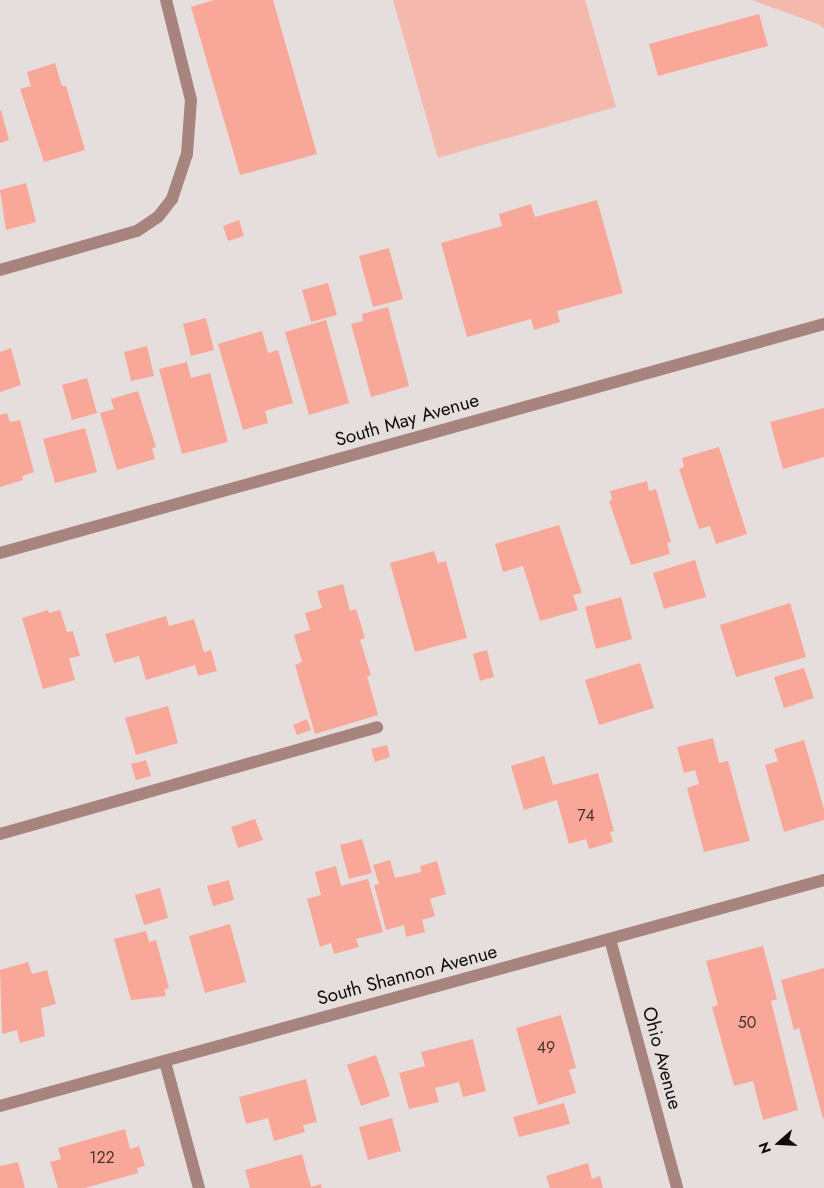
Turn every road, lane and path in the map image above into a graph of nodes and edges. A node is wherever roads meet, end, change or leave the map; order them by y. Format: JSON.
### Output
{"nodes":[{"id":1,"x":166,"y":0,"type":"edge"},
{"id":2,"x":0,"y":270,"type":"edge"},
{"id":3,"x":824,"y":324,"type":"edge"},
{"id":4,"x":0,"y":552,"type":"edge"},
{"id":5,"x":377,"y":727,"type":"dead end"},
{"id":6,"x":0,"y":834,"type":"edge"},
{"id":7,"x":824,"y":880,"type":"edge"},
{"id":8,"x":610,"y":939,"type":"junction"},
{"id":9,"x":165,"y":1062,"type":"junction"},
{"id":10,"x":0,"y":1106,"type":"edge"},
{"id":11,"x":199,"y":1188,"type":"edge"},
{"id":12,"x":677,"y":1188,"type":"edge"}],
"edges":[{"from":1,"to":2,"type":"street"},
{"from":3,"to":4,"type":"street","name":"South May Avenue"},
{"from":5,"to":6,"type":"street"},
{"from":7,"to":8,"type":"street","name":"South Shannon Avenue"},
{"from":8,"to":9,"type":"street","name":"South Shannon Avenue"},
{"from":8,"to":12,"type":"street","name":"Ohio Avenue"},
{"from":9,"to":10,"type":"street","name":"South Shannon Avenue"},
{"from":9,"to":11,"type":"street"}]}
